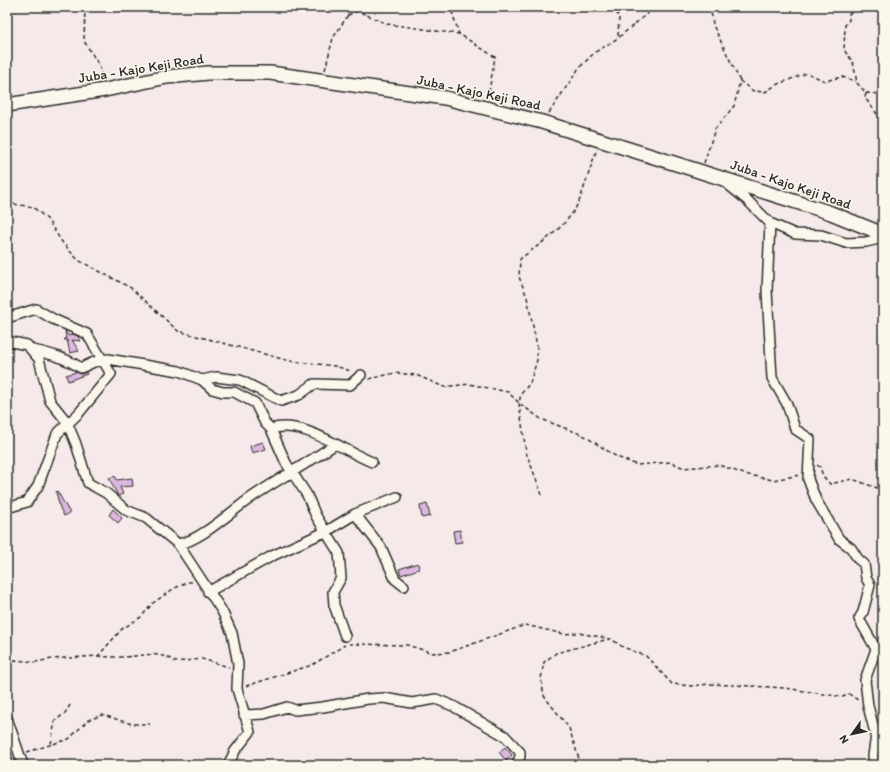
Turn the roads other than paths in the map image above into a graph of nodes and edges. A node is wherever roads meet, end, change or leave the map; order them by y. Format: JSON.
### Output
{"nodes":[{"id":1,"x":7,"y":105,"type":"edge"},
{"id":2,"x":719,"y":177,"type":"junction"},
{"id":3,"x":770,"y":223,"type":"junction"},
{"id":4,"x":883,"y":234,"type":"edge"},
{"id":5,"x":883,"y":238,"type":"edge"},
{"id":6,"x":7,"y":318,"type":"edge"},
{"id":7,"x":7,"y":341,"type":"edge"},
{"id":8,"x":33,"y":350,"type":"junction"},
{"id":9,"x":361,"y":375,"type":"road end"},
{"id":10,"x":202,"y":380,"type":"junction"},
{"id":11,"x":271,"y":429,"type":"junction"},
{"id":12,"x":334,"y":445,"type":"junction"},
{"id":13,"x":372,"y":462,"type":"dead end"},
{"id":14,"x":292,"y":472,"type":"junction"},
{"id":15,"x":397,"y":497,"type":"dead end"},
{"id":16,"x":7,"y":508,"type":"edge"},
{"id":17,"x":356,"y":514,"type":"junction"},
{"id":18,"x":327,"y":531,"type":"junction"},
{"id":19,"x":178,"y":544,"type":"junction"},
{"id":20,"x":404,"y":586,"type":"dead end"},
{"id":21,"x":208,"y":592,"type":"junction"},
{"id":22,"x":345,"y":636,"type":"dead end"},
{"id":23,"x":244,"y":716,"type":"junction"},
{"id":24,"x":7,"y":718,"type":"edge"},
{"id":25,"x":880,"y":738,"type":"edge"},
{"id":26,"x":23,"y":765,"type":"edge"},
{"id":27,"x":228,"y":765,"type":"edge"},
{"id":28,"x":517,"y":765,"type":"edge"},
{"id":29,"x":874,"y":765,"type":"edge"}],
"edges":[{"from":1,"to":2,"type":"main road","name":"Juba - Kajo Keji Road"},
{"from":2,"to":3,"type":"street"},
{"from":2,"to":4,"type":"main road","name":"Juba - Kajo Keji Road"},
{"from":3,"to":5,"type":"street"},
{"from":3,"to":25,"type":"street"},
{"from":6,"to":16,"type":"street"},
{"from":7,"to":8,"type":"street"},
{"from":8,"to":10,"type":"street"},
{"from":8,"to":19,"type":"street"},
{"from":9,"to":10,"type":"street"},
{"from":10,"to":11,"type":"street"},
{"from":11,"to":12,"type":"street"},
{"from":11,"to":14,"type":"street"},
{"from":12,"to":13,"type":"street"},
{"from":12,"to":14,"type":"street"},
{"from":14,"to":18,"type":"street"},
{"from":14,"to":19,"type":"street"},
{"from":15,"to":17,"type":"street"},
{"from":17,"to":18,"type":"street"},
{"from":17,"to":20,"type":"street"},
{"from":18,"to":21,"type":"street"},
{"from":18,"to":22,"type":"street"},
{"from":19,"to":21,"type":"street"},
{"from":21,"to":23,"type":"street"},
{"from":23,"to":27,"type":"street"},
{"from":23,"to":28,"type":"street"},
{"from":24,"to":26,"type":"street"},
{"from":25,"to":29,"type":"street"}]}
